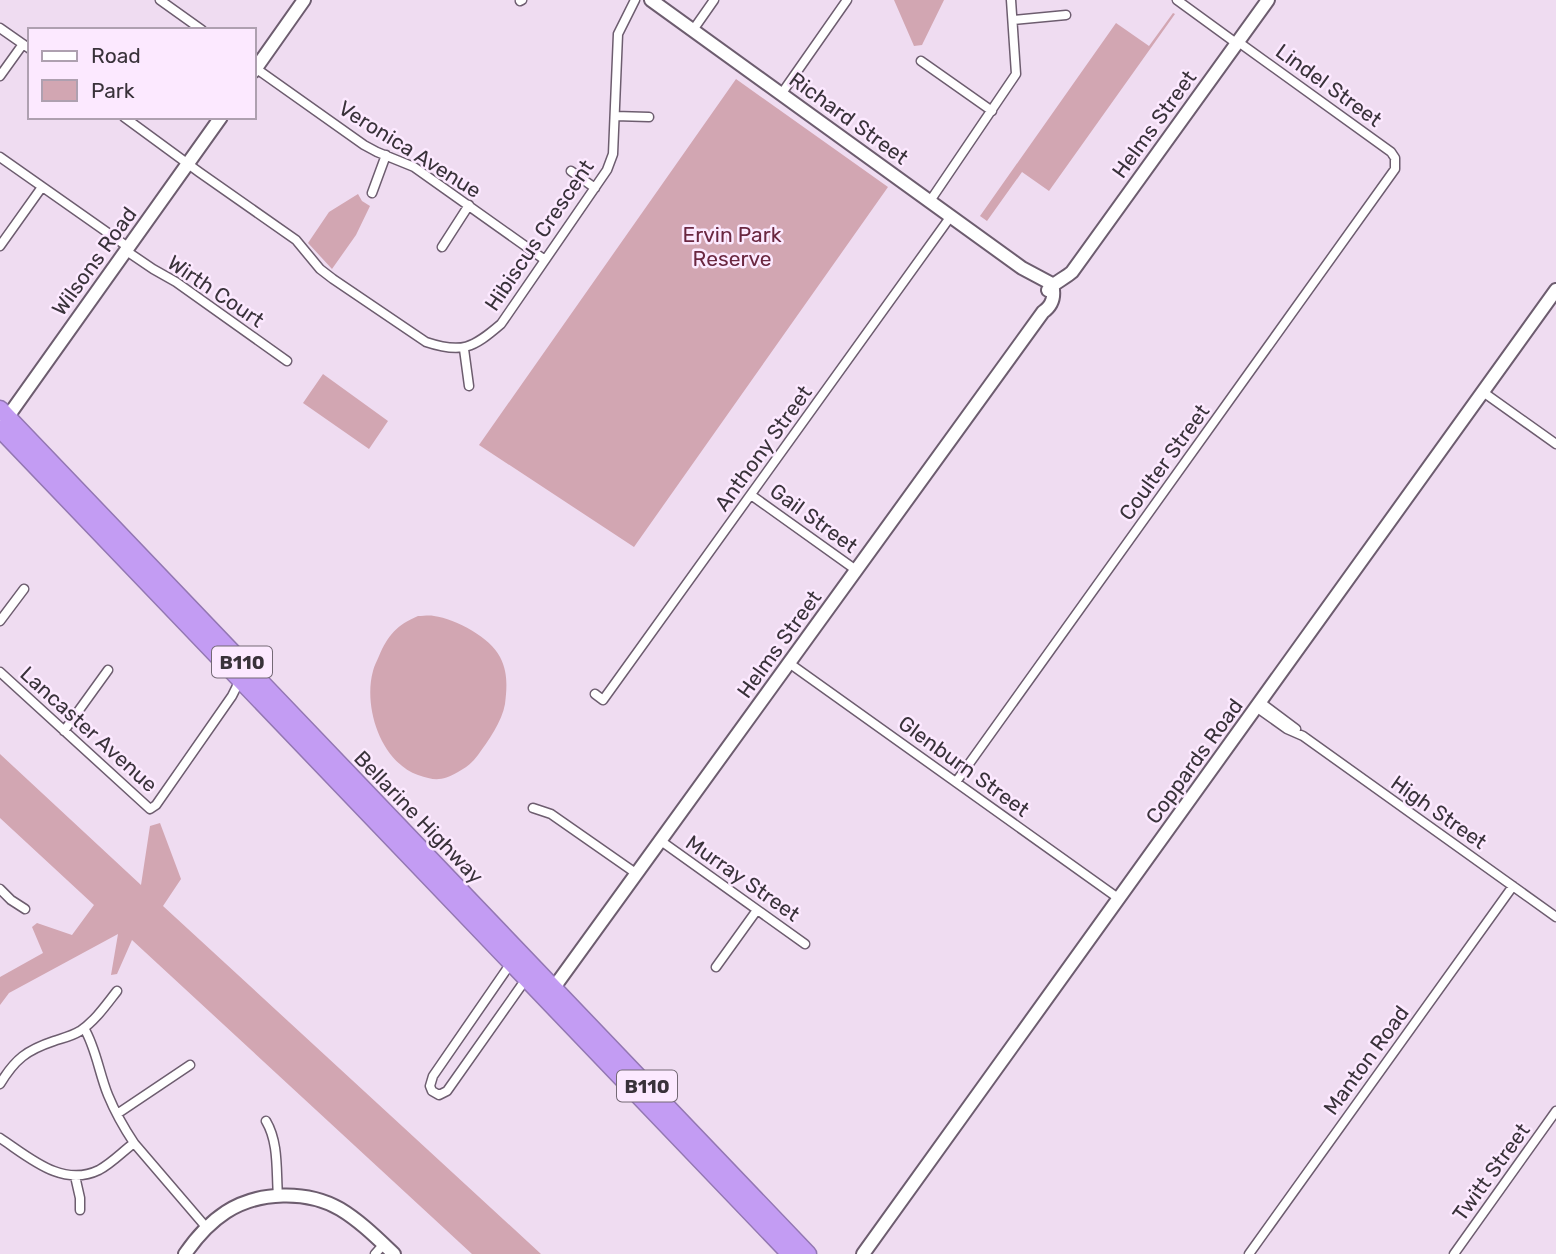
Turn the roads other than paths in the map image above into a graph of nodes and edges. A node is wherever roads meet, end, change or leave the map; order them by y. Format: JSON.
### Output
{"nodes":[{"id":1,"x":160,"y":0,"type":"edge"},
{"id":2,"x":304,"y":0,"type":"edge"},
{"id":3,"x":635,"y":0,"type":"edge"},
{"id":4,"x":651,"y":0,"type":"edge"},
{"id":5,"x":714,"y":0,"type":"edge"},
{"id":6,"x":847,"y":0,"type":"edge"},
{"id":7,"x":1011,"y":0,"type":"edge"},
{"id":8,"x":1177,"y":0,"type":"edge"},
{"id":9,"x":1268,"y":0,"type":"edge"},
{"id":10,"x":1066,"y":15,"type":"dead end"},
{"id":11,"x":1013,"y":20,"type":"junction"},
{"id":12,"x":0,"y":28,"type":"edge"},
{"id":13,"x":199,"y":28,"type":"edge"},
{"id":14,"x":693,"y":30,"type":"junction"},
{"id":15,"x":1237,"y":42,"type":"junction"},
{"id":16,"x":26,"y":47,"type":"edge"},
{"id":17,"x":921,"y":61,"type":"dead end"},
{"id":18,"x":256,"y":66,"type":"edge"},
{"id":19,"x":256,"y":70,"type":"edge"},
{"id":20,"x":0,"y":76,"type":"edge"},
{"id":21,"x":782,"y":93,"type":"junction"},
{"id":22,"x":992,"y":111,"type":"junction"},
{"id":23,"x":615,"y":116,"type":"junction"},
{"id":24,"x":649,"y":117,"type":"dead end"},
{"id":25,"x":127,"y":119,"type":"edge"},
{"id":26,"x":220,"y":119,"type":"edge"},
{"id":27,"x":386,"y":155,"type":"junction"},
{"id":28,"x":0,"y":157,"type":"edge"},
{"id":29,"x":1396,"y":161,"type":"joint"},
{"id":30,"x":188,"y":163,"type":"junction"},
{"id":31,"x":571,"y":171,"type":"dead end"},
{"id":32,"x":42,"y":187,"type":"junction"},
{"id":33,"x":596,"y":188,"type":"junction"},
{"id":34,"x":372,"y":193,"type":"dead end"},
{"id":35,"x":930,"y":201,"type":"junction"},
{"id":36,"x":469,"y":205,"type":"junction"},
{"id":37,"x":951,"y":216,"type":"junction"},
{"id":38,"x":0,"y":246,"type":"edge"},
{"id":39,"x":442,"y":247,"type":"dead end"},
{"id":40,"x":127,"y":249,"type":"junction"},
{"id":41,"x":545,"y":260,"type":"junction"},
{"id":42,"x":1051,"y":288,"type":"junction"},
{"id":43,"x":1556,"y":290,"type":"edge"},
{"id":44,"x":464,"y":349,"type":"junction"},
{"id":45,"x":287,"y":361,"type":"dead end"},
{"id":46,"x":469,"y":386,"type":"dead end"},
{"id":47,"x":1483,"y":392,"type":"junction"},
{"id":48,"x":2,"y":421,"type":"edge"},
{"id":49,"x":1556,"y":444,"type":"edge"},
{"id":50,"x":751,"y":495,"type":"junction"},
{"id":51,"x":856,"y":570,"type":"junction"},
{"id":52,"x":24,"y":589,"type":"dead end"},
{"id":53,"x":0,"y":621,"type":"edge"},
{"id":54,"x":789,"y":663,"type":"junction"},
{"id":55,"x":107,"y":670,"type":"dead end"},
{"id":56,"x":0,"y":672,"type":"edge"},
{"id":57,"x":240,"y":680,"type":"junction"},
{"id":58,"x":595,"y":694,"type":"dead end"},
{"id":59,"x":1258,"y":705,"type":"junction"},
{"id":60,"x":64,"y":731,"type":"junction"},
{"id":61,"x":956,"y":782,"type":"junction"},
{"id":62,"x":533,"y":808,"type":"dead end"},
{"id":63,"x":661,"y":841,"type":"junction"},
{"id":64,"x":637,"y":874,"type":"junction"},
{"id":65,"x":1513,"y":886,"type":"junction"},
{"id":66,"x":0,"y":889,"type":"edge"},
{"id":67,"x":1118,"y":898,"type":"junction"},
{"id":68,"x":25,"y":909,"type":"dead end"},
{"id":69,"x":757,"y":910,"type":"junction"},
{"id":70,"x":1556,"y":917,"type":"edge"},
{"id":71,"x":805,"y":944,"type":"dead end"},
{"id":72,"x":511,"y":963,"type":"junction"},
{"id":73,"x":716,"y":967,"type":"dead end"},
{"id":74,"x":526,"y":979,"type":"junction"},
{"id":75,"x":117,"y":991,"type":"dead end"},
{"id":76,"x":550,"y":994,"type":"junction"},
{"id":77,"x":84,"y":1028,"type":"junction"},
{"id":78,"x":190,"y":1065,"type":"dead end"},
{"id":79,"x":0,"y":1084,"type":"edge"},
{"id":80,"x":1556,"y":1111,"type":"edge"},
{"id":81,"x":117,"y":1114,"type":"junction"},
{"id":82,"x":266,"y":1121,"type":"dead end"},
{"id":83,"x":0,"y":1138,"type":"edge"},
{"id":84,"x":134,"y":1143,"type":"junction"},
{"id":85,"x":75,"y":1176,"type":"junction"},
{"id":86,"x":278,"y":1196,"type":"junction"},
{"id":87,"x":80,"y":1210,"type":"dead end"},
{"id":88,"x":206,"y":1227,"type":"junction"},
{"id":89,"x":379,"y":1249,"type":"edge"},
{"id":90,"x":185,"y":1254,"type":"edge"},
{"id":91,"x":394,"y":1254,"type":"edge"},
{"id":92,"x":790,"y":1254,"type":"edge"},
{"id":93,"x":808,"y":1254,"type":"edge"},
{"id":94,"x":863,"y":1254,"type":"edge"},
{"id":95,"x":1249,"y":1254,"type":"edge"},
{"id":96,"x":1454,"y":1254,"type":"edge"}],
"edges":[{"from":1,"to":13,"type":"street"},
{"from":2,"to":18,"type":"street"},
{"from":3,"to":23,"type":"street","name":"Hibiscus Crescent"},
{"from":4,"to":14,"type":"street","name":"Richard Street"},
{"from":5,"to":14,"type":"street"},
{"from":6,"to":21,"type":"street"},
{"from":7,"to":11,"type":"street"},
{"from":8,"to":15,"type":"street","name":"Lindel Street"},
{"from":9,"to":15,"type":"street","name":"Helms Street"},
{"from":10,"to":11,"type":"street"},
{"from":11,"to":22,"type":"street"},
{"from":12,"to":16,"type":"street"},
{"from":14,"to":21,"type":"street","name":"Richard Street"},
{"from":15,"to":29,"type":"street","name":"Lindel Street"},
{"from":15,"to":42,"type":"street","name":"Helms Street"},
{"from":16,"to":20,"type":"street"},
{"from":17,"to":22,"type":"street"},
{"from":19,"to":27,"type":"street","name":"Veronica Avenue"},
{"from":21,"to":35,"type":"street","name":"Richard Street"},
{"from":22,"to":35,"type":"street"},
{"from":23,"to":24,"type":"street"},
{"from":23,"to":33,"type":"street","name":"Hibiscus Crescent"},
{"from":25,"to":30,"type":"street"},
{"from":26,"to":30,"type":"street","name":"Wilsons Road"},
{"from":27,"to":34,"type":"street"},
{"from":27,"to":36,"type":"street","name":"Veronica Avenue"},
{"from":28,"to":32,"type":"street","name":"Wirth Court"},
{"from":29,"to":61,"type":"street","name":"Coulter Street"},
{"from":30,"to":40,"type":"street","name":"Wilsons Road"},
{"from":30,"to":44,"type":"street"},
{"from":31,"to":33,"type":"street"},
{"from":32,"to":38,"type":"street"},
{"from":32,"to":40,"type":"street","name":"Wirth Court"},
{"from":33,"to":41,"type":"street","name":"Hibiscus Crescent"},
{"from":35,"to":37,"type":"street","name":"Richard Street"},
{"from":36,"to":39,"type":"street"},
{"from":36,"to":41,"type":"street","name":"Veronica Avenue"},
{"from":37,"to":42,"type":"street","name":"Richard Street"},
{"from":37,"to":50,"type":"street","name":"Anthony Street"},
{"from":40,"to":45,"type":"street","name":"Wirth Court"},
{"from":40,"to":48,"type":"street","name":"Wilsons Road"},
{"from":41,"to":44,"type":"street","name":"Hibiscus Crescent"},
{"from":42,"to":51,"type":"street","name":"Helms Street"},
{"from":43,"to":47,"type":"street","name":"Coppards Road"},
{"from":44,"to":46,"type":"street"},
{"from":47,"to":49,"type":"street"},
{"from":47,"to":59,"type":"street","name":"Coppards Road"},
{"from":48,"to":57,"type":"highway","name":"Bellarine Highway","number":"B110"},
{"from":48,"to":76,"type":"highway","name":"Bellarine Highway","number":"B110"},
{"from":50,"to":51,"type":"street","name":"Gail Street"},
{"from":50,"to":58,"type":"street","name":"Anthony Street"},
{"from":51,"to":54,"type":"street","name":"Helms Street"},
{"from":52,"to":53,"type":"street"},
{"from":54,"to":61,"type":"street","name":"Glenburn Street"},
{"from":54,"to":63,"type":"street","name":"Helms Street"},
{"from":55,"to":60,"type":"street"},
{"from":56,"to":60,"type":"street","name":"Lancaster Avenue"},
{"from":57,"to":60,"type":"street","name":"Lancaster Avenue"},
{"from":57,"to":72,"type":"highway","name":"Bellarine Highway","number":"B110"},
{"from":59,"to":65,"type":"street","name":"High Street"},
{"from":59,"to":67,"type":"street","name":"Coppards Road"},
{"from":61,"to":67,"type":"street","name":"Glenburn Street"},
{"from":62,"to":64,"type":"street"},
{"from":63,"to":64,"type":"street","name":"Helms Street"},
{"from":63,"to":69,"type":"street","name":"Murray Street"},
{"from":64,"to":76,"type":"street","name":"Helms Street"},
{"from":65,"to":70,"type":"street","name":"High Street"},
{"from":65,"to":95,"type":"street","name":"Manton Road"},
{"from":66,"to":68,"type":"street"},
{"from":67,"to":94,"type":"street","name":"Coppards Road"},
{"from":69,"to":71,"type":"street","name":"Murray Street"},
{"from":69,"to":73,"type":"street"},
{"from":72,"to":74,"type":"highway","name":"Bellarine Highway","number":"B110"},
{"from":72,"to":74,"type":"street"},
{"from":74,"to":76,"type":"highway","name":"Bellarine Highway","number":"B110"},
{"from":75,"to":77,"type":"street"},
{"from":76,"to":92,"type":"highway","name":"Bellarine Highway","number":"B110"},
{"from":76,"to":93,"type":"highway","name":"Bellarine Highway","number":"B110"},
{"from":77,"to":79,"type":"street"},
{"from":77,"to":81,"type":"street"},
{"from":78,"to":81,"type":"street"},
{"from":80,"to":96,"type":"street","name":"Twitt Street"},
{"from":81,"to":84,"type":"street"},
{"from":82,"to":86,"type":"street"},
{"from":83,"to":85,"type":"street"},
{"from":84,"to":85,"type":"street"},
{"from":84,"to":88,"type":"street"},
{"from":85,"to":87,"type":"street"},
{"from":86,"to":88,"type":"street"},
{"from":86,"to":89,"type":"street"},
{"from":88,"to":90,"type":"street"},
{"from":89,"to":91,"type":"street"}]}
